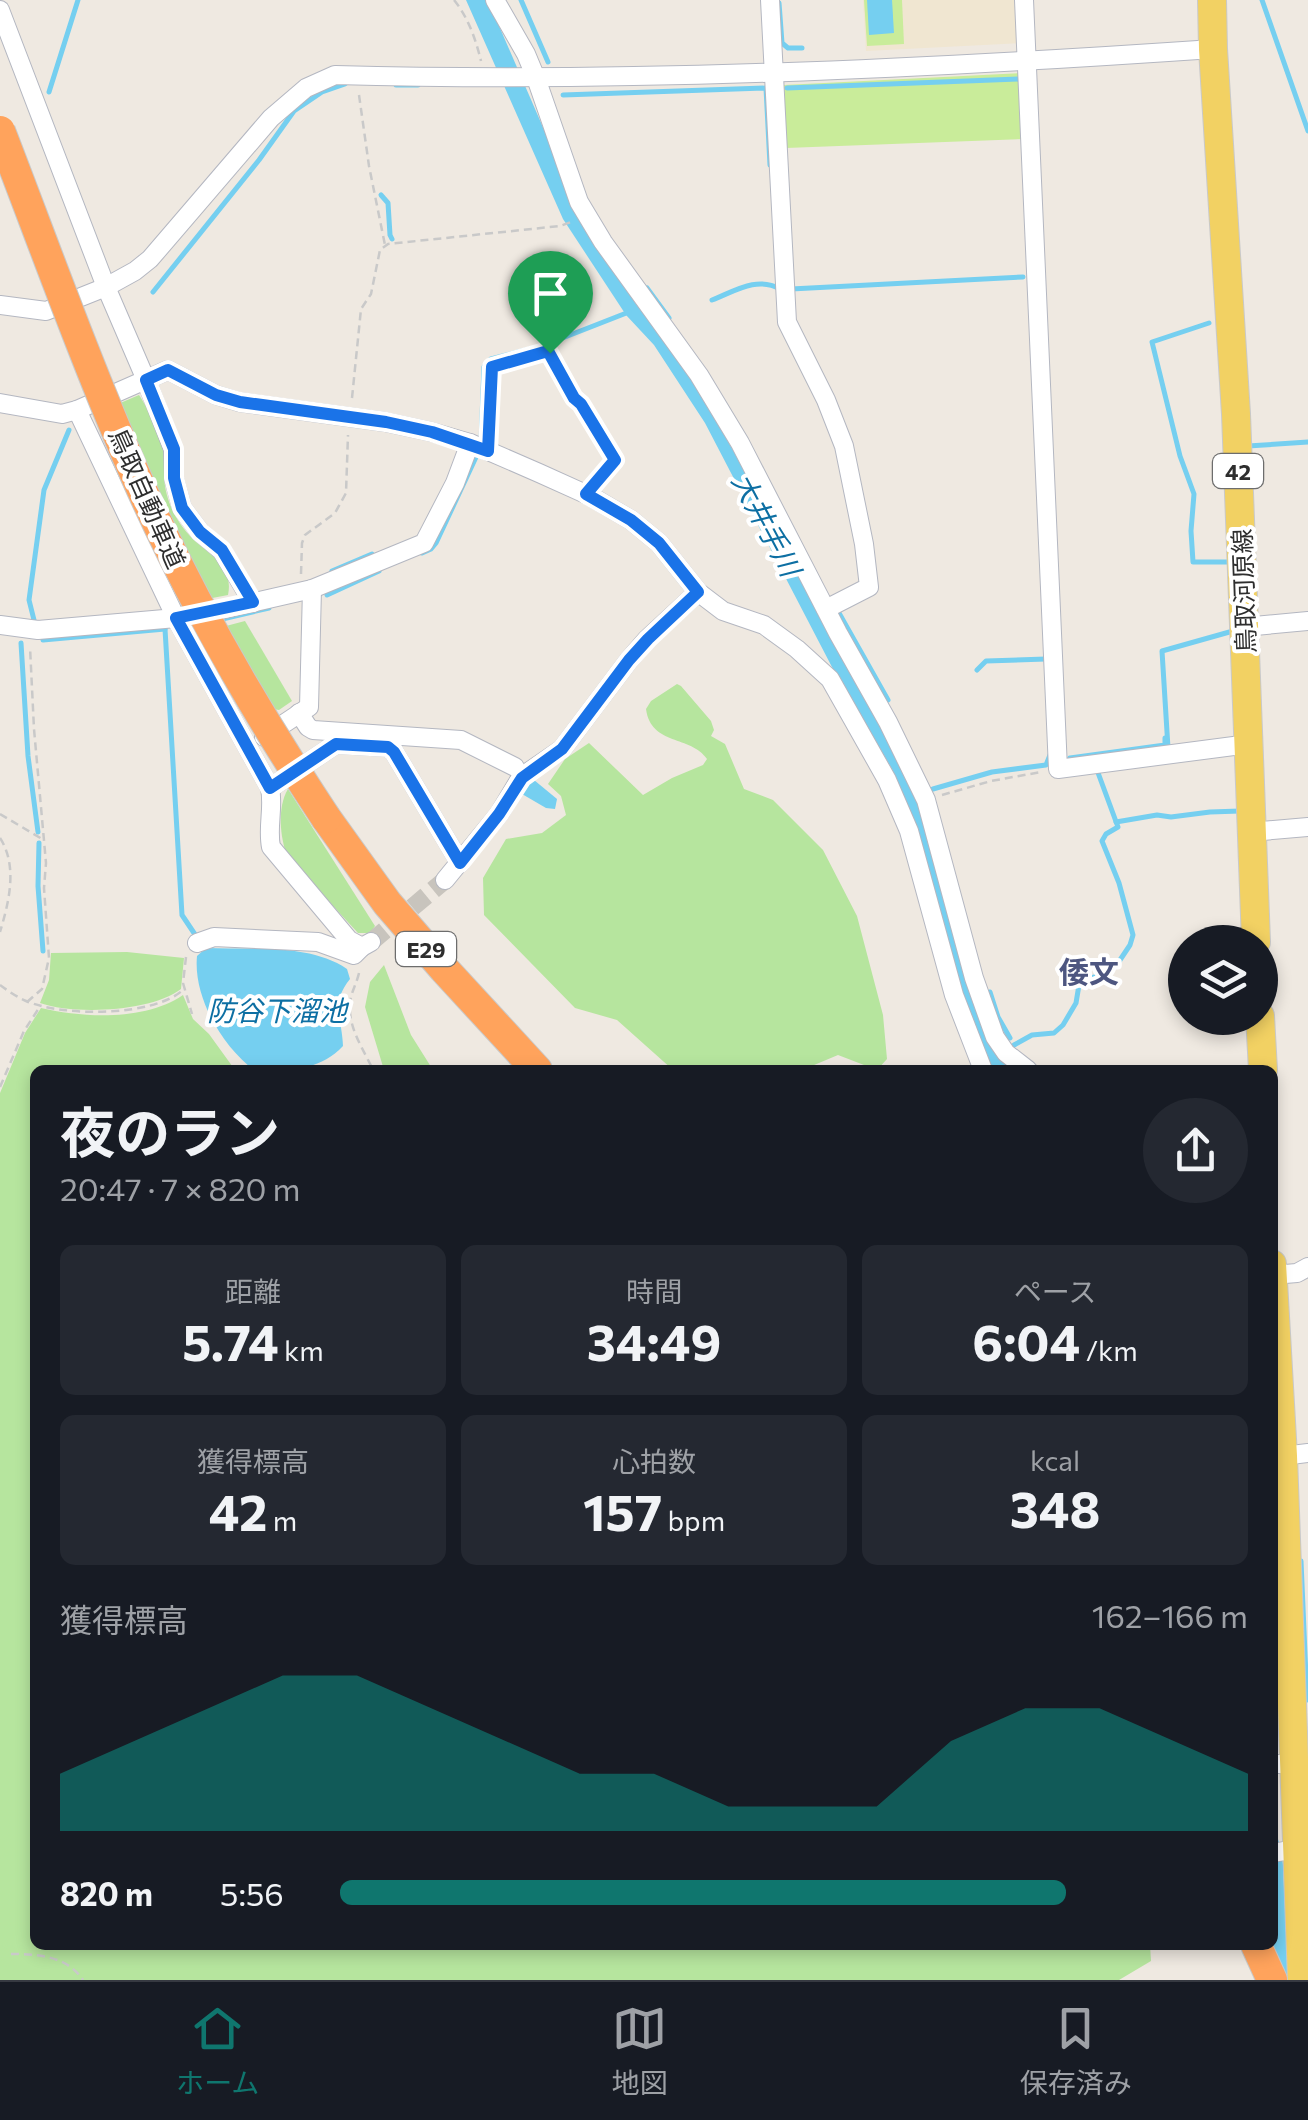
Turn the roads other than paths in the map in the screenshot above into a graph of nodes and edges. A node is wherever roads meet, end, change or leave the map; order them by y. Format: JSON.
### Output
{"nodes":[{"id":1,"x":496,"y":0,"type":"edge"},
{"id":2,"x":770,"y":0,"type":"edge"},
{"id":3,"x":1024,"y":0,"type":"edge"},
{"id":4,"x":1212,"y":0,"type":"edge"},
{"id":5,"x":0,"y":10,"type":"edge"},
{"id":6,"x":1213,"y":49,"type":"junction"},
{"id":7,"x":1026,"y":62,"type":"junction"},
{"id":8,"x":774,"y":73,"type":"junction"},
{"id":9,"x":536,"y":78,"type":"junction"},
{"id":10,"x":0,"y":131,"type":"edge"},
{"id":11,"x":0,"y":156,"type":"edge"},
{"id":12,"x":106,"y":287,"type":"junction"},
{"id":13,"x":0,"y":305,"type":"edge"},
{"id":14,"x":146,"y":380,"type":"junction"},
{"id":15,"x":0,"y":402,"type":"edge"},
{"id":16,"x":78,"y":410,"type":"junction"},
{"id":17,"x":479,"y":447,"type":"junction"},
{"id":18,"x":307,"y":591,"type":"junction"},
{"id":19,"x":698,"y":592,"type":"junction"},
{"id":20,"x":253,"y":602,"type":"junction"},
{"id":21,"x":826,"y":608,"type":"junction"},
{"id":22,"x":176,"y":618,"type":"junction"},
{"id":23,"x":1308,"y":621,"type":"edge"},
{"id":24,"x":0,"y":625,"type":"edge"},
{"id":25,"x":1244,"y":627,"type":"junction"},
{"id":26,"x":299,"y":714,"type":"junction"},
{"id":27,"x":1249,"y":744,"type":"junction"},
{"id":28,"x":248,"y":749,"type":"junction"},
{"id":29,"x":515,"y":767,"type":"dead end"},
{"id":30,"x":270,"y":788,"type":"junction"},
{"id":31,"x":323,"y":820,"type":"junction"},
{"id":32,"x":1308,"y":827,"type":"edge"},
{"id":33,"x":1251,"y":832,"type":"junction"},
{"id":34,"x":460,"y":863,"type":"junction"},
{"id":35,"x":445,"y":880,"type":"tunnel mouth"},
{"id":36,"x":1255,"y":925,"type":"edge"},
{"id":37,"x":197,"y":943,"type":"road end"},
{"id":38,"x":1261,"y":1035,"type":"edge"},
{"id":39,"x":513,"y":1065,"type":"edge"},
{"id":40,"x":533,"y":1065,"type":"edge"},
{"id":41,"x":981,"y":1065,"type":"edge"},
{"id":42,"x":1022,"y":1065,"type":"edge"},
{"id":43,"x":1263,"y":1065,"type":"edge"},
{"id":44,"x":1308,"y":1266,"type":"edge"},
{"id":45,"x":1278,"y":1275,"type":"edge"},
{"id":46,"x":1278,"y":1328,"type":"edge"},
{"id":47,"x":1295,"y":1454,"type":"edge"},
{"id":48,"x":1292,"y":1771,"type":"edge"},
{"id":49,"x":1285,"y":1851,"type":"edge"},
{"id":50,"x":1246,"y":1950,"type":"edge"},
{"id":51,"x":1258,"y":1950,"type":"edge"},
{"id":52,"x":1260,"y":1980,"type":"edge"},
{"id":53,"x":1272,"y":1980,"type":"edge"},
{"id":54,"x":1302,"y":1980,"type":"edge"}],
"edges":[{"from":1,"to":9,"type":"street"},
{"from":2,"to":8,"type":"street"},
{"from":3,"to":7,"type":"street"},
{"from":4,"to":6,"type":"main road","name":"鳥取河原線","number":"42"},
{"from":5,"to":12,"type":"street"},
{"from":6,"to":7,"type":"street"},
{"from":6,"to":25,"type":"main road","name":"鳥取河原線","number":"42"},
{"from":7,"to":8,"type":"street"},
{"from":7,"to":27,"type":"street"},
{"from":8,"to":9,"type":"street"},
{"from":8,"to":21,"type":"street"},
{"from":9,"to":12,"type":"street"},
{"from":9,"to":21,"type":"street"},
{"from":10,"to":31,"type":"highway","name":"鳥取自動車道","number":"E29","bridge":true},
{"from":11,"to":31,"type":"highway","name":"鳥取自動車道","number":"E29"},
{"from":12,"to":13,"type":"street"},
{"from":12,"to":14,"type":"street"},
{"from":14,"to":16,"type":"street"},
{"from":14,"to":17,"type":"street"},
{"from":14,"to":20,"type":"street"},
{"from":15,"to":16,"type":"street"},
{"from":16,"to":22,"type":"street"},
{"from":17,"to":18,"type":"street"},
{"from":17,"to":19,"type":"street"},
{"from":18,"to":20,"type":"street"},
{"from":18,"to":26,"type":"street"},
{"from":19,"to":34,"type":"street"},
{"from":19,"to":41,"type":"street"},
{"from":20,"to":22,"type":"street"},
{"from":21,"to":42,"type":"street"},
{"from":22,"to":24,"type":"street"},
{"from":22,"to":28,"type":"street"},
{"from":23,"to":25,"type":"street"},
{"from":25,"to":27,"type":"main road","name":"鳥取河原線","number":"42"},
{"from":26,"to":28,"type":"street"},
{"from":26,"to":29,"type":"street"},
{"from":27,"to":33,"type":"main road","name":"鳥取河原線","number":"42"},
{"from":28,"to":30,"type":"street"},
{"from":30,"to":34,"type":"street"},
{"from":30,"to":37,"type":"street"},
{"from":31,"to":39,"type":"highway","name":"鳥取自動車道","number":"E29"},
{"from":31,"to":40,"type":"highway","name":"鳥取自動車道","number":"E29"},
{"from":32,"to":33,"type":"street"},
{"from":33,"to":36,"type":"main road","name":"鳥取河原線","number":"42"},
{"from":34,"to":35,"type":"street"},
{"from":38,"to":43,"type":"main road"},
{"from":44,"to":45,"type":"street"},
{"from":46,"to":47,"type":"main road"},
{"from":47,"to":48,"type":"main road"},
{"from":48,"to":49,"type":"main road"},
{"from":49,"to":54,"type":"main road"},
{"from":50,"to":52,"type":"highway"},
{"from":51,"to":53,"type":"highway"}]}
